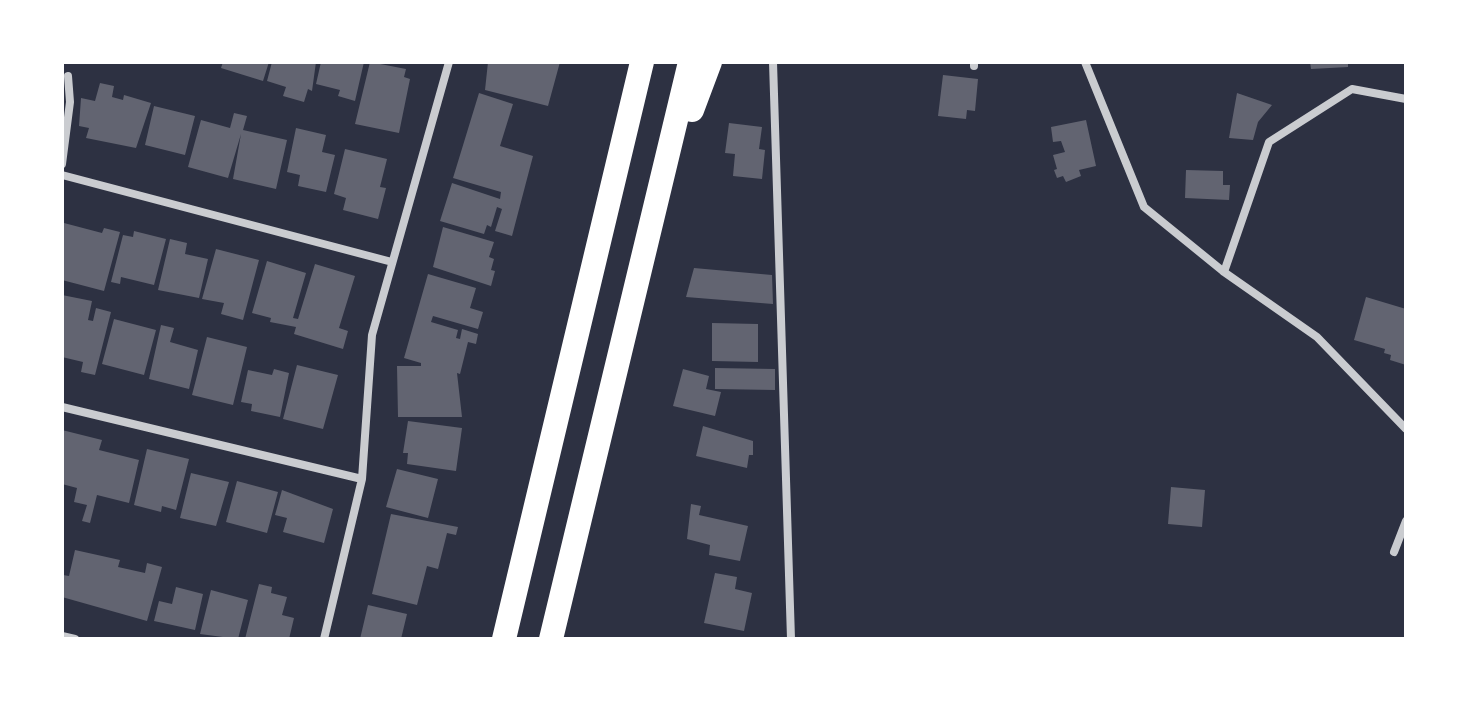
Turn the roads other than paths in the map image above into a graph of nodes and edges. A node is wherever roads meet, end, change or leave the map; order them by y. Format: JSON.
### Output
{"nodes":[{"id":1,"x":449,"y":62,"type":"edge"},
{"id":2,"x":630,"y":62,"type":"edge"},
{"id":3,"x":642,"y":62,"type":"edge"},
{"id":4,"x":690,"y":62,"type":"edge"},
{"id":5,"x":710,"y":62,"type":"edge"},
{"id":6,"x":773,"y":62,"type":"edge"},
{"id":7,"x":1085,"y":62,"type":"edge"},
{"id":8,"x":68,"y":76,"type":"dead end"},
{"id":9,"x":1406,"y":99,"type":"edge"},
{"id":10,"x":628,"y":111,"type":"junction"},
{"id":11,"x":62,"y":164,"type":"edge"},
{"id":12,"x":62,"y":175,"type":"edge"},
{"id":13,"x":656,"y":210,"type":"junction"},
{"id":14,"x":392,"y":262,"type":"junction"},
{"id":15,"x":1224,"y":272,"type":"junction"},
{"id":16,"x":62,"y":407,"type":"edge"},
{"id":17,"x":1406,"y":429,"type":"edge"},
{"id":18,"x":362,"y":479,"type":"junction"},
{"id":19,"x":1406,"y":521,"type":"edge"},
{"id":20,"x":1394,"y":552,"type":"dead end"},
{"id":21,"x":62,"y":636,"type":"edge"},
{"id":22,"x":75,"y":639,"type":"edge"},
{"id":23,"x":324,"y":639,"type":"edge"},
{"id":24,"x":504,"y":639,"type":"edge"},
{"id":25,"x":551,"y":639,"type":"edge"},
{"id":26,"x":791,"y":639,"type":"edge"}],
"edges":[{"from":1,"to":14,"type":"street"},
{"from":2,"to":10,"type":"highway"},
{"from":3,"to":10,"type":"highway"},
{"from":4,"to":13,"type":"highway"},
{"from":5,"to":13,"type":"highway"},
{"from":6,"to":26,"type":"street"},
{"from":7,"to":15,"type":"street"},
{"from":8,"to":11,"type":"street"},
{"from":9,"to":15,"type":"street"},
{"from":10,"to":24,"type":"highway"},
{"from":12,"to":14,"type":"street"},
{"from":13,"to":25,"type":"highway"},
{"from":14,"to":18,"type":"street"},
{"from":15,"to":17,"type":"street"},
{"from":16,"to":18,"type":"street"},
{"from":18,"to":23,"type":"street"},
{"from":19,"to":20,"type":"street"},
{"from":21,"to":22,"type":"street"}]}
